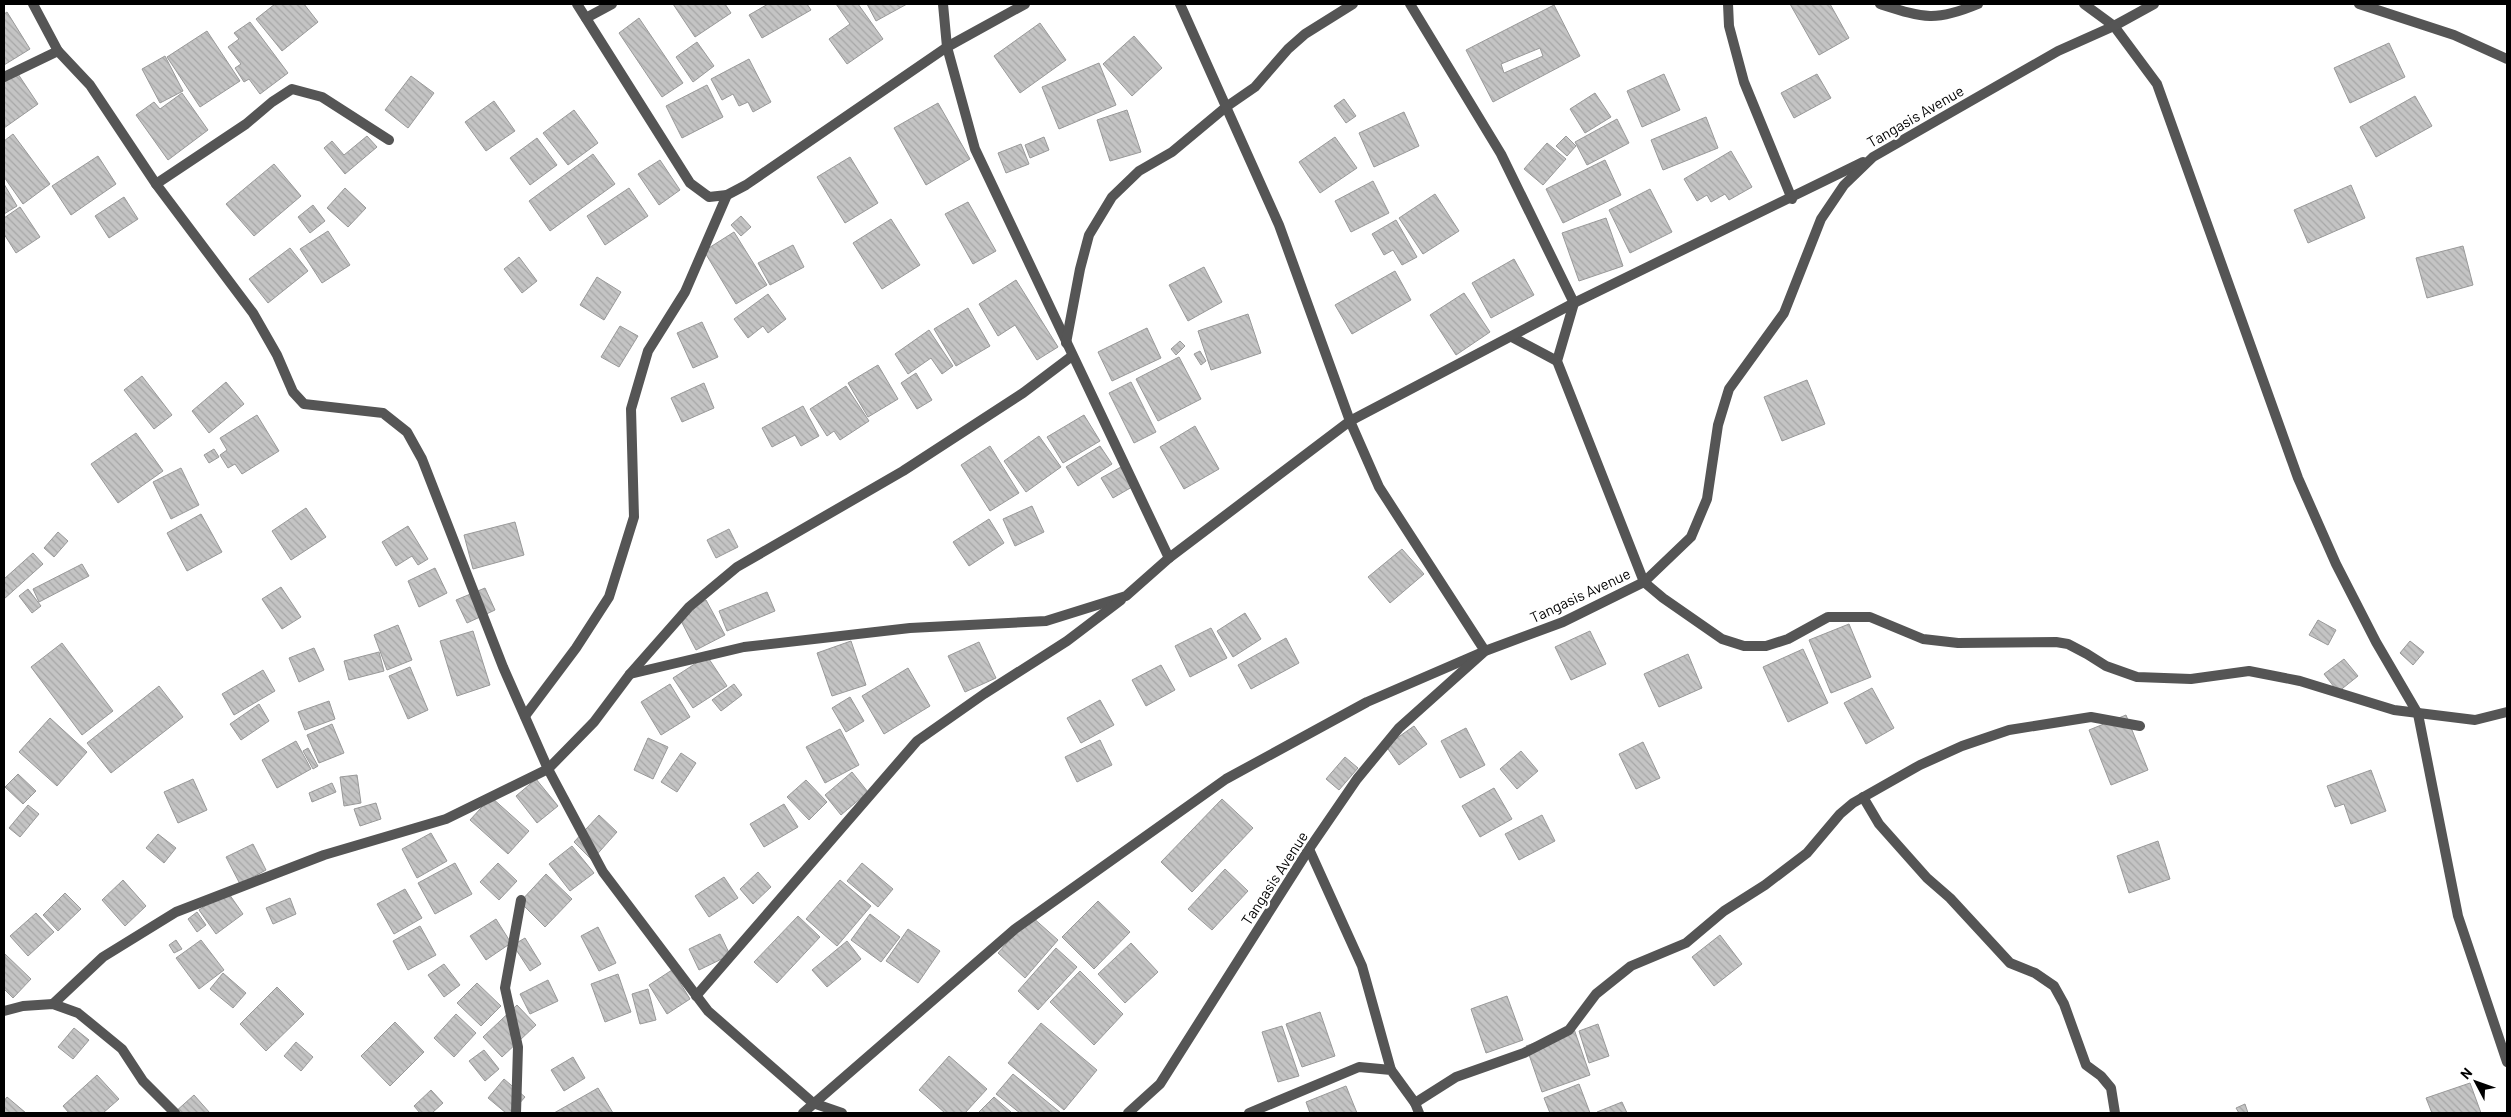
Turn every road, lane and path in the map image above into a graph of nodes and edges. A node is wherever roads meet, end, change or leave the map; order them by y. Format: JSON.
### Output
{"nodes":[{"id":1,"x":33,"y":4,"type":"edge"},
{"id":2,"x":577,"y":4,"type":"edge"},
{"id":3,"x":612,"y":4,"type":"edge"},
{"id":4,"x":943,"y":4,"type":"edge"},
{"id":5,"x":1025,"y":4,"type":"edge"},
{"id":6,"x":1180,"y":4,"type":"edge"},
{"id":7,"x":1353,"y":4,"type":"edge"},
{"id":8,"x":1410,"y":4,"type":"edge"},
{"id":9,"x":1728,"y":4,"type":"edge"},
{"id":10,"x":1880,"y":4,"type":"edge"},
{"id":11,"x":1978,"y":4,"type":"edge"},
{"id":12,"x":2084,"y":4,"type":"edge"},
{"id":13,"x":2154,"y":4,"type":"edge"},
{"id":14,"x":2359,"y":4,"type":"edge"},
{"id":15,"x":586,"y":18,"type":"junction"},
{"id":16,"x":2114,"y":26,"type":"junction"},
{"id":17,"x":947,"y":46,"type":"junction"},
{"id":18,"x":58,"y":50,"type":"junction"},
{"id":19,"x":2507,"y":59,"type":"edge"},
{"id":20,"x":4,"y":77,"type":"edge"},
{"id":21,"x":1226,"y":106,"type":"junction"},
{"id":22,"x":389,"y":140,"type":"dead end"},
{"id":23,"x":1873,"y":157,"type":"junction"},
{"id":24,"x":156,"y":184,"type":"junction"},
{"id":25,"x":727,"y":195,"type":"junction"},
{"id":26,"x":1792,"y":199,"type":"junction"},
{"id":27,"x":1574,"y":303,"type":"junction"},
{"id":28,"x":1512,"y":337,"type":"junction"},
{"id":29,"x":1066,"y":343,"type":"junction"},
{"id":30,"x":1072,"y":356,"type":"junction"},
{"id":31,"x":1557,"y":361,"type":"junction"},
{"id":32,"x":1350,"y":421,"type":"junction"},
{"id":33,"x":1169,"y":558,"type":"junction"},
{"id":34,"x":1644,"y":582,"type":"junction"},
{"id":35,"x":1126,"y":596,"type":"junction"},
{"id":36,"x":1485,"y":651,"type":"junction"},
{"id":37,"x":630,"y":674,"type":"junction"},
{"id":38,"x":2507,"y":712,"type":"edge"},
{"id":39,"x":2418,"y":714,"type":"junction"},
{"id":40,"x":525,"y":716,"type":"junction"},
{"id":41,"x":2140,"y":726,"type":"dead end"},
{"id":42,"x":548,"y":769,"type":"junction"},
{"id":43,"x":1863,"y":797,"type":"junction"},
{"id":44,"x":1309,"y":849,"type":"junction"},
{"id":45,"x":520,"y":900,"type":"dead end"},
{"id":46,"x":696,"y":996,"type":"junction"},
{"id":47,"x":53,"y":1004,"type":"junction"},
{"id":48,"x":4,"y":1011,"type":"edge"},
{"id":49,"x":2507,"y":1062,"type":"edge"},
{"id":50,"x":1391,"y":1070,"type":"junction"},
{"id":51,"x":813,"y":1103,"type":"junction"},
{"id":52,"x":1417,"y":1108,"type":"edge"},
{"id":53,"x":175,"y":1113,"type":"edge"},
{"id":54,"x":516,"y":1113,"type":"edge"},
{"id":55,"x":803,"y":1113,"type":"edge"},
{"id":56,"x":842,"y":1113,"type":"edge"},
{"id":57,"x":1128,"y":1113,"type":"edge"},
{"id":58,"x":1249,"y":1113,"type":"edge"},
{"id":59,"x":2116,"y":1113,"type":"edge"}],
"edges":[{"from":1,"to":18,"type":"street"},
{"from":2,"to":15,"type":"street"},
{"from":3,"to":15,"type":"street"},
{"from":4,"to":17,"type":"street"},
{"from":5,"to":17,"type":"street"},
{"from":6,"to":21,"type":"street"},
{"from":7,"to":21,"type":"street"},
{"from":8,"to":27,"type":"street"},
{"from":9,"to":26,"type":"street"},
{"from":10,"to":11,"type":"street"},
{"from":12,"to":16,"type":"street"},
{"from":13,"to":16,"type":"street","name":"Tangasis Avenue"},
{"from":14,"to":19,"type":"street"},
{"from":15,"to":25,"type":"street"},
{"from":16,"to":23,"type":"street","name":"Tangasis Avenue"},
{"from":16,"to":39,"type":"street"},
{"from":17,"to":25,"type":"street"},
{"from":17,"to":29,"type":"street"},
{"from":18,"to":20,"type":"street"},
{"from":18,"to":24,"type":"street"},
{"from":21,"to":29,"type":"street"},
{"from":21,"to":32,"type":"street"},
{"from":22,"to":24,"type":"street"},
{"from":23,"to":26,"type":"street"},
{"from":23,"to":34,"type":"street","name":"Tangasis Avenue"},
{"from":24,"to":40,"type":"street"},
{"from":25,"to":40,"type":"street"},
{"from":26,"to":27,"type":"street"},
{"from":27,"to":28,"type":"street"},
{"from":27,"to":31,"type":"street"},
{"from":28,"to":31,"type":"street"},
{"from":28,"to":32,"type":"street"},
{"from":29,"to":30,"type":"street"},
{"from":30,"to":33,"type":"street"},
{"from":30,"to":37,"type":"street"},
{"from":31,"to":34,"type":"street"},
{"from":32,"to":33,"type":"street"},
{"from":32,"to":36,"type":"street"},
{"from":33,"to":35,"type":"street"},
{"from":34,"to":36,"type":"street","name":"Tangasis Avenue"},
{"from":34,"to":39,"type":"street"},
{"from":35,"to":37,"type":"street"},
{"from":35,"to":46,"type":"street"},
{"from":36,"to":44,"type":"street","name":"Tangasis Avenue"},
{"from":36,"to":51,"type":"street"},
{"from":37,"to":42,"type":"street"},
{"from":38,"to":39,"type":"street"},
{"from":39,"to":49,"type":"street"},
{"from":40,"to":42,"type":"street"},
{"from":41,"to":43,"type":"street"},
{"from":42,"to":46,"type":"street"},
{"from":42,"to":47,"type":"street"},
{"from":43,"to":52,"type":"street"},
{"from":43,"to":59,"type":"street"},
{"from":44,"to":50,"type":"street"},
{"from":44,"to":57,"type":"street","name":"Tangasis Avenue"},
{"from":45,"to":54,"type":"street"},
{"from":46,"to":51,"type":"street"},
{"from":47,"to":48,"type":"street"},
{"from":47,"to":53,"type":"street"},
{"from":50,"to":52,"type":"street"},
{"from":50,"to":58,"type":"street"},
{"from":51,"to":55,"type":"street"},
{"from":51,"to":56,"type":"street"}]}
